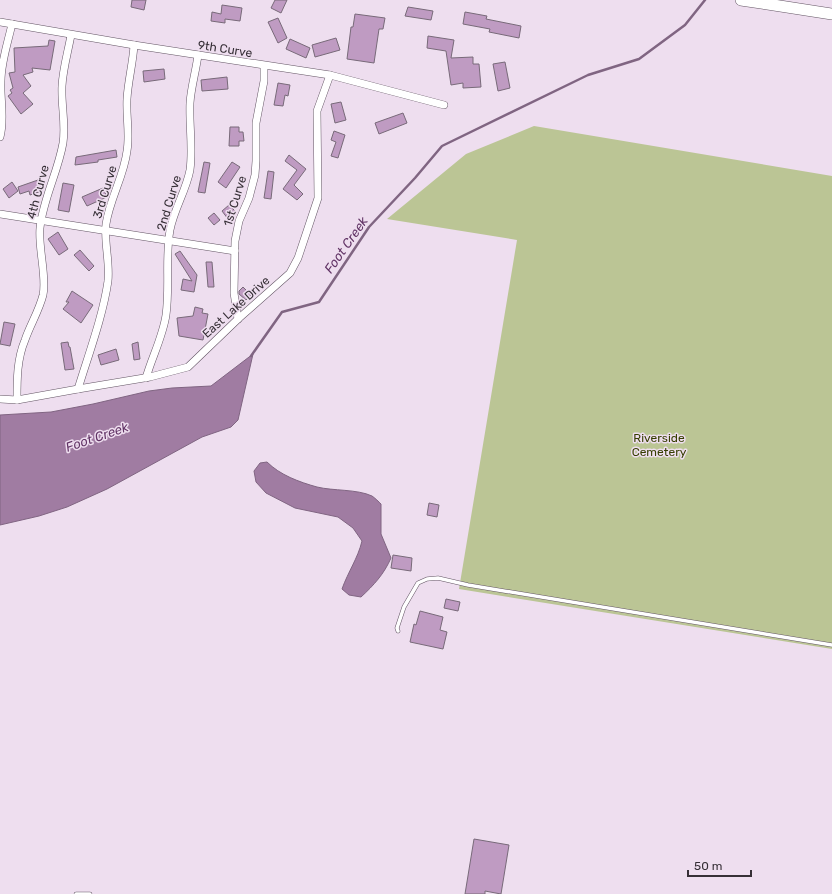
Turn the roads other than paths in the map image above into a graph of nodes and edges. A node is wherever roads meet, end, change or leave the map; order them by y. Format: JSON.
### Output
{"nodes":[{"id":1,"x":741,"y":0,"type":"edge"},
{"id":2,"x":832,"y":14,"type":"edge"},
{"id":3,"x":0,"y":22,"type":"edge"},
{"id":4,"x":12,"y":24,"type":"junction"},
{"id":5,"x":71,"y":35,"type":"junction"},
{"id":6,"x":134,"y":45,"type":"junction"},
{"id":7,"x":198,"y":56,"type":"junction"},
{"id":8,"x":264,"y":66,"type":"junction"},
{"id":9,"x":330,"y":75,"type":"junction"},
{"id":10,"x":444,"y":105,"type":"dead end"},
{"id":11,"x":0,"y":137,"type":"edge"},
{"id":12,"x":0,"y":214,"type":"edge"},
{"id":13,"x":41,"y":220,"type":"junction"},
{"id":14,"x":106,"y":230,"type":"junction"},
{"id":15,"x":169,"y":240,"type":"junction"},
{"id":16,"x":235,"y":251,"type":"junction"},
{"id":17,"x":238,"y":319,"type":"junction"},
{"id":18,"x":146,"y":378,"type":"junction"},
{"id":19,"x":78,"y":390,"type":"junction"},
{"id":20,"x":0,"y":399,"type":"edge"},
{"id":21,"x":17,"y":400,"type":"junction"},
{"id":22,"x":398,"y":631,"type":"dead end"},
{"id":23,"x":832,"y":645,"type":"edge"},
{"id":24,"x":76,"y":894,"type":"edge"},
{"id":25,"x":90,"y":894,"type":"edge"}],
"edges":[{"from":1,"to":2,"type":"highway"},
{"from":3,"to":4,"type":"street","name":"9th Curve"},
{"from":4,"to":5,"type":"street","name":"9th Curve"},
{"from":4,"to":11,"type":"street"},
{"from":5,"to":6,"type":"street","name":"9th Curve"},
{"from":5,"to":13,"type":"street","name":"4th Curve"},
{"from":6,"to":7,"type":"street","name":"9th Curve"},
{"from":6,"to":14,"type":"street","name":"3rd Curve"},
{"from":7,"to":8,"type":"street","name":"9th Curve"},
{"from":7,"to":15,"type":"street","name":"2nd Curve"},
{"from":8,"to":9,"type":"street","name":"9th Curve"},
{"from":8,"to":16,"type":"street","name":"1st Curve"},
{"from":9,"to":10,"type":"street","name":"9th Curve"},
{"from":9,"to":17,"type":"street","name":"East Lake Drive"},
{"from":12,"to":13,"type":"street"},
{"from":13,"to":14,"type":"street"},
{"from":13,"to":21,"type":"street","name":"4th Curve"},
{"from":14,"to":15,"type":"street"},
{"from":14,"to":19,"type":"street","name":"3rd Curve"},
{"from":15,"to":16,"type":"street"},
{"from":15,"to":18,"type":"street","name":"2nd Curve"},
{"from":16,"to":17,"type":"street","name":"1st Curve"},
{"from":17,"to":18,"type":"street","name":"East Lake Drive"},
{"from":18,"to":19,"type":"street","name":"East Lake Drive"},
{"from":19,"to":21,"type":"street","name":"East Lake Drive"},
{"from":20,"to":21,"type":"street","name":"East Lake Drive"},
{"from":22,"to":23,"type":"lane"},
{"from":24,"to":25,"type":"lane"}]}
